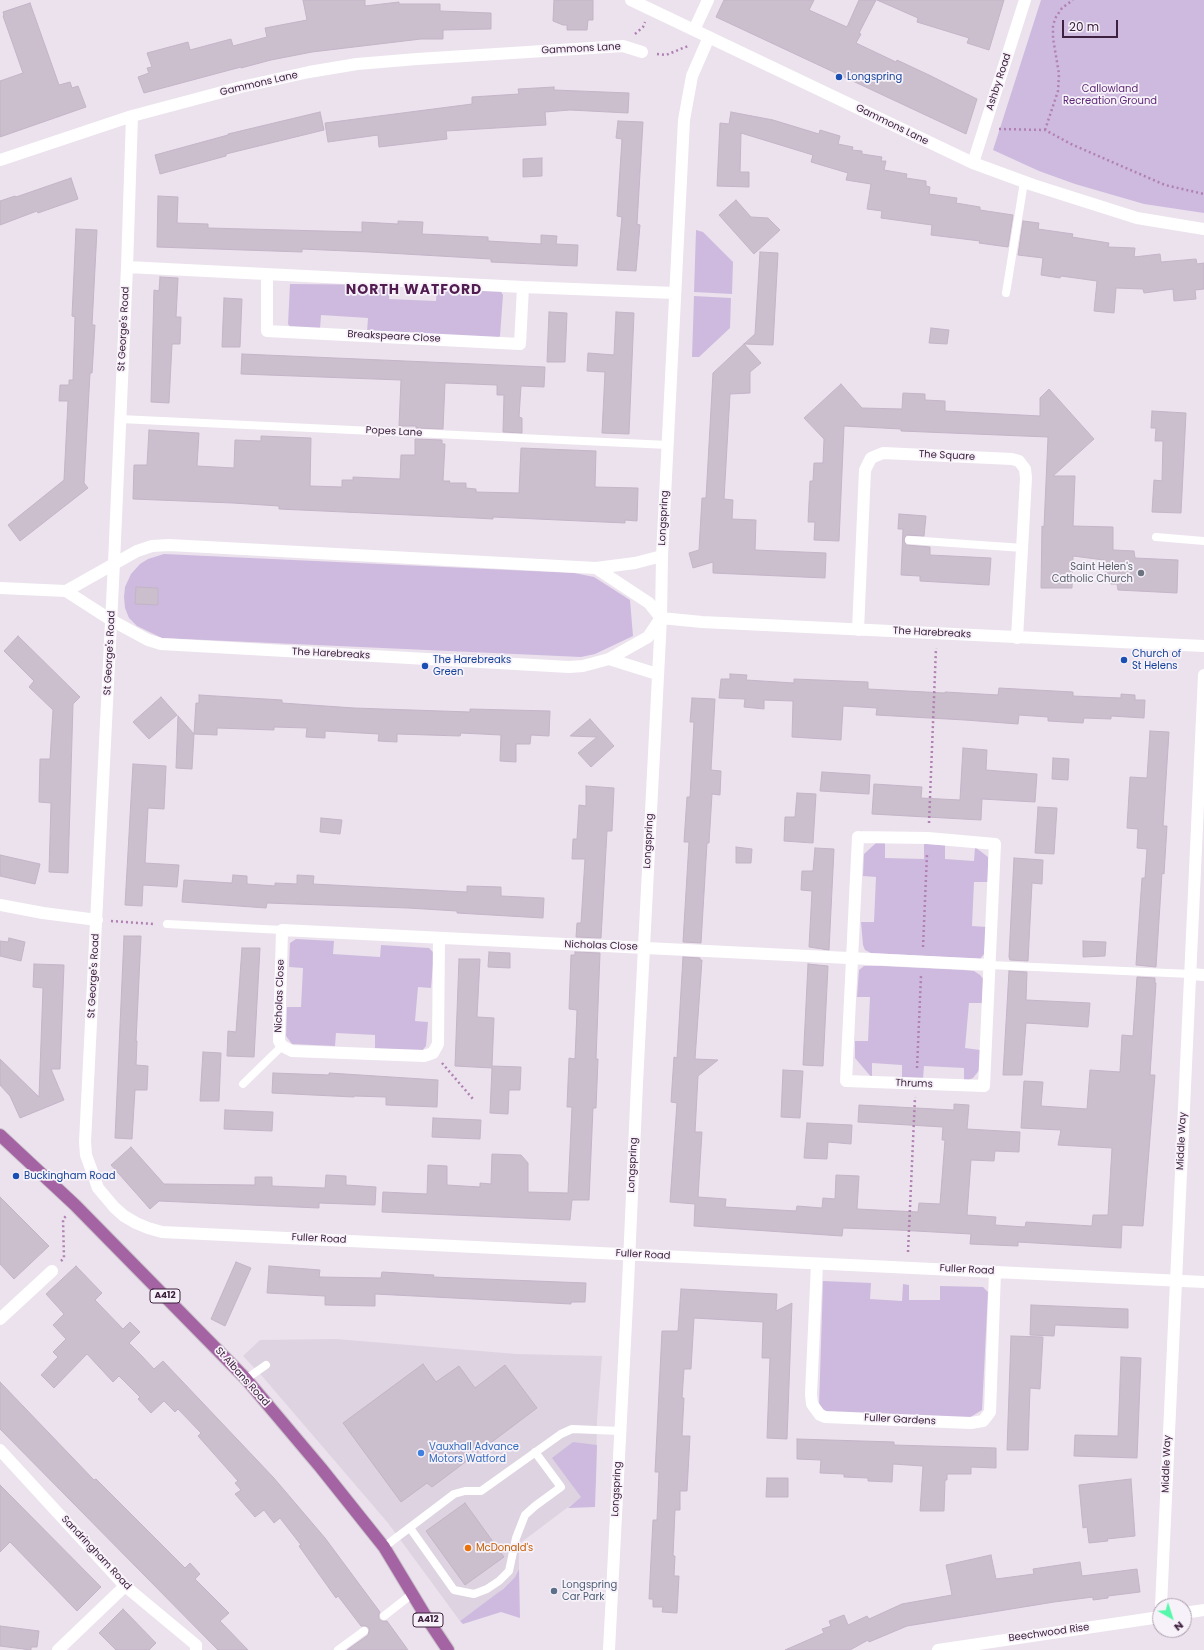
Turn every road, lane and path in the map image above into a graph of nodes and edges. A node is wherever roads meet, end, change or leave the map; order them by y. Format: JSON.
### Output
{"nodes":[{"id":1,"x":631,"y":0,"type":"edge"},
{"id":2,"x":708,"y":0,"type":"edge"},
{"id":3,"x":1025,"y":0,"type":"edge"},
{"id":4,"x":1073,"y":0,"type":"edge"},
{"id":5,"x":651,"y":10,"type":"junction"},
{"id":6,"x":694,"y":30,"type":"junction"},
{"id":7,"x":710,"y":37,"type":"junction"},
{"id":8,"x":623,"y":46,"type":"junction"},
{"id":9,"x":642,"y":52,"type":"joint"},
{"id":10,"x":132,"y":116,"type":"junction"},
{"id":11,"x":984,"y":129,"type":"junction"},
{"id":12,"x":1045,"y":130,"type":"junction"},
{"id":13,"x":0,"y":160,"type":"edge"},
{"id":14,"x":973,"y":163,"type":"junction"},
{"id":15,"x":1024,"y":182,"type":"junction"},
{"id":16,"x":1204,"y":194,"type":"edge"},
{"id":17,"x":1204,"y":229,"type":"edge"},
{"id":18,"x":127,"y":267,"type":"junction"},
{"id":19,"x":267,"y":275,"type":"junction"},
{"id":20,"x":523,"y":287,"type":"junction"},
{"id":21,"x":675,"y":293,"type":"junction"},
{"id":22,"x":1006,"y":293,"type":"dead end"},
{"id":23,"x":120,"y":419,"type":"junction"},
{"id":24,"x":668,"y":445,"type":"junction"},
{"id":25,"x":1156,"y":537,"type":"dead end"},
{"id":26,"x":909,"y":540,"type":"dead end"},
{"id":27,"x":1204,"y":541,"type":"edge"},
{"id":28,"x":1023,"y":548,"type":"junction"},
{"id":29,"x":662,"y":556,"type":"junction"},
{"id":30,"x":114,"y":563,"type":"junction"},
{"id":31,"x":596,"y":568,"type":"junction"},
{"id":32,"x":0,"y":588,"type":"edge"},
{"id":33,"x":66,"y":591,"type":"junction"},
{"id":34,"x":661,"y":618,"type":"junction"},
{"id":35,"x":111,"y":620,"type":"junction"},
{"id":36,"x":858,"y":630,"type":"junction"},
{"id":37,"x":1017,"y":638,"type":"junction"},
{"id":38,"x":1204,"y":646,"type":"edge"},
{"id":39,"x":609,"y":659,"type":"junction"},
{"id":40,"x":657,"y":674,"type":"junction"},
{"id":41,"x":1204,"y":675,"type":"edge"},
{"id":42,"x":0,"y":905,"type":"edge"},
{"id":43,"x":96,"y":920,"type":"junction"},
{"id":44,"x":167,"y":924,"type":"joint"},
{"id":45,"x":282,"y":930,"type":"junction"},
{"id":46,"x":439,"y":938,"type":"junction"},
{"id":47,"x":644,"y":948,"type":"junction"},
{"id":48,"x":851,"y":958,"type":"junction"},
{"id":49,"x":990,"y":965,"type":"junction"},
{"id":50,"x":1191,"y":974,"type":"junction"},
{"id":51,"x":1204,"y":975,"type":"edge"},
{"id":52,"x":282,"y":1046,"type":"junction"},
{"id":53,"x":433,"y":1052,"type":"junction"},
{"id":54,"x":243,"y":1084,"type":"dead end"},
{"id":55,"x":473,"y":1099,"type":"dead end"},
{"id":56,"x":0,"y":1135,"type":"edge"},
{"id":57,"x":98,"y":1188,"type":"joint"},
{"id":58,"x":76,"y":1205,"type":"junction"},
{"id":59,"x":629,"y":1254,"type":"junction"},
{"id":60,"x":817,"y":1264,"type":"junction"},
{"id":61,"x":52,"y":1271,"type":"joint"},
{"id":62,"x":995,"y":1272,"type":"junction"},
{"id":63,"x":1176,"y":1280,"type":"junction"},
{"id":64,"x":1204,"y":1282,"type":"edge"},
{"id":65,"x":0,"y":1319,"type":"edge"},
{"id":66,"x":266,"y":1366,"type":"dead end"},
{"id":67,"x":246,"y":1379,"type":"junction"},
{"id":68,"x":620,"y":1431,"type":"junction"},
{"id":69,"x":0,"y":1450,"type":"edge"},
{"id":70,"x":535,"y":1452,"type":"junction"},
{"id":71,"x":410,"y":1528,"type":"junction"},
{"id":72,"x":384,"y":1547,"type":"junction"},
{"id":73,"x":125,"y":1586,"type":"junction"},
{"id":74,"x":412,"y":1594,"type":"junction"},
{"id":75,"x":1161,"y":1598,"type":"edge"},
{"id":76,"x":1204,"y":1610,"type":"edge"},
{"id":77,"x":1192,"y":1612,"type":"edge"},
{"id":78,"x":384,"y":1616,"type":"dead end"},
{"id":79,"x":1152,"y":1618,"type":"edge"},
{"id":80,"x":364,"y":1631,"type":"dead end"},
{"id":81,"x":58,"y":1650,"type":"edge"},
{"id":82,"x":196,"y":1650,"type":"edge"},
{"id":83,"x":338,"y":1650,"type":"edge"},
{"id":84,"x":448,"y":1650,"type":"edge"},
{"id":85,"x":608,"y":1650,"type":"edge"},
{"id":86,"x":938,"y":1650,"type":"edge"}],
"edges":[{"from":1,"to":5,"type":"street","name":"Gammons Lane"},
{"from":2,"to":6,"type":"street"},
{"from":3,"to":11,"type":"street","name":"Ashby Road"},
{"from":4,"to":12,"type":"path"},
{"from":5,"to":6,"type":"street","name":"Gammons Lane"},
{"from":5,"to":8,"type":"path"},
{"from":6,"to":7,"type":"street","name":"Gammons Lane"},
{"from":7,"to":9,"type":"path"},
{"from":7,"to":14,"type":"street","name":"Gammons Lane"},
{"from":7,"to":21,"type":"street","name":"Longspring"},
{"from":8,"to":9,"type":"street","name":"Gammons Lane"},
{"from":8,"to":10,"type":"street","name":"Gammons Lane"},
{"from":10,"to":13,"type":"street","name":"Gammons Lane"},
{"from":10,"to":18,"type":"street","name":"St George's Road"},
{"from":11,"to":12,"type":"path"},
{"from":11,"to":14,"type":"street","name":"Ashby Road"},
{"from":12,"to":16,"type":"path"},
{"from":14,"to":15,"type":"street","name":"Gammons Lane"},
{"from":15,"to":17,"type":"street","name":"Gammons Lane"},
{"from":15,"to":22,"type":"lane"},
{"from":18,"to":19,"type":"street"},
{"from":18,"to":23,"type":"street","name":"St George's Road"},
{"from":19,"to":20,"type":"street"},
{"from":19,"to":20,"type":"street","name":"Breakspeare Close"},
{"from":20,"to":21,"type":"street"},
{"from":21,"to":24,"type":"street","name":"Longspring"},
{"from":23,"to":24,"type":"lane","name":"Popes Lane"},
{"from":23,"to":30,"type":"street","name":"St George's Road"},
{"from":24,"to":29,"type":"street","name":"Longspring"},
{"from":25,"to":27,"type":"lane"},
{"from":26,"to":28,"type":"lane"},
{"from":28,"to":36,"type":"street","name":"The Square"},
{"from":28,"to":37,"type":"street","name":"The Square"},
{"from":29,"to":31,"type":"street"},
{"from":29,"to":34,"type":"street","name":"Longspring"},
{"from":30,"to":31,"type":"street"},
{"from":30,"to":33,"type":"street"},
{"from":30,"to":35,"type":"street","name":"St George's Road"},
{"from":31,"to":34,"type":"street"},
{"from":32,"to":33,"type":"street"},
{"from":33,"to":35,"type":"street","name":"The Harebreaks"},
{"from":34,"to":36,"type":"street","name":"The Harebreaks"},
{"from":34,"to":39,"type":"street","name":"The Harebreaks"},
{"from":34,"to":40,"type":"street","name":"Longspring"},
{"from":35,"to":39,"type":"street","name":"The Harebreaks"},
{"from":35,"to":43,"type":"street","name":"St George's Road"},
{"from":36,"to":37,"type":"street","name":"The Harebreaks"},
{"from":37,"to":38,"type":"street","name":"The Harebreaks"},
{"from":39,"to":40,"type":"street"},
{"from":40,"to":47,"type":"street","name":"Longspring"},
{"from":41,"to":50,"type":"street","name":"Middle Way"},
{"from":42,"to":43,"type":"street"},
{"from":43,"to":44,"type":"path"},
{"from":43,"to":57,"type":"street","name":"St George's Road"},
{"from":44,"to":45,"type":"lane"},
{"from":45,"to":46,"type":"street","name":"Nicholas Close"},
{"from":45,"to":52,"type":"street","name":"Nicholas Close"},
{"from":46,"to":47,"type":"street","name":"Nicholas Close"},
{"from":46,"to":53,"type":"street"},
{"from":47,"to":48,"type":"street"},
{"from":47,"to":59,"type":"street","name":"Longspring"},
{"from":48,"to":49,"type":"street"},
{"from":48,"to":49,"type":"street","name":"Thrums"},
{"from":48,"to":49,"type":"street","name":"Thrums"},
{"from":49,"to":50,"type":"lane"},
{"from":50,"to":51,"type":"street"},
{"from":50,"to":63,"type":"street","name":"Middle Way"},
{"from":52,"to":53,"type":"street","name":"Nicholas Close"},
{"from":52,"to":54,"type":"lane"},
{"from":53,"to":55,"type":"path"},
{"from":56,"to":58,"type":"main road","name":"St Albans Road","number":"A412"},
{"from":57,"to":59,"type":"street","name":"Fuller Road"},
{"from":58,"to":61,"type":"path"},
{"from":58,"to":67,"type":"main road","name":"St Albans Road","number":"A412"},
{"from":59,"to":60,"type":"street","name":"Fuller Road"},
{"from":59,"to":68,"type":"street","name":"Longspring"},
{"from":60,"to":62,"type":"street","name":"Fuller Road"},
{"from":60,"to":62,"type":"street","name":"Fuller Gardens"},
{"from":61,"to":65,"type":"street"},
{"from":62,"to":63,"type":"street","name":"Fuller Road"},
{"from":63,"to":64,"type":"street","name":"Fuller Road"},
{"from":63,"to":75,"type":"street","name":"Middle Way"},
{"from":66,"to":67,"type":"lane"},
{"from":67,"to":72,"type":"main road","name":"St Albans Road","number":"A412"},
{"from":68,"to":70,"type":"lane"},
{"from":68,"to":85,"type":"street","name":"Longspring"},
{"from":69,"to":73,"type":"street","name":"Sandringham Road"},
{"from":70,"to":71,"type":"lane"},
{"from":70,"to":71,"type":"lane"},
{"from":71,"to":72,"type":"lane"},
{"from":72,"to":74,"type":"main road","name":"St Albans Road","number":"A412"},
{"from":73,"to":81,"type":"street"},
{"from":73,"to":82,"type":"street","name":"Sandringham Road"},
{"from":74,"to":78,"type":"lane"},
{"from":74,"to":84,"type":"main road","name":"St Albans Road","number":"A412"},
{"from":76,"to":77,"type":"street"},
{"from":79,"to":86,"type":"street","name":"Beechwood Rise"},
{"from":80,"to":83,"type":"lane"}]}
